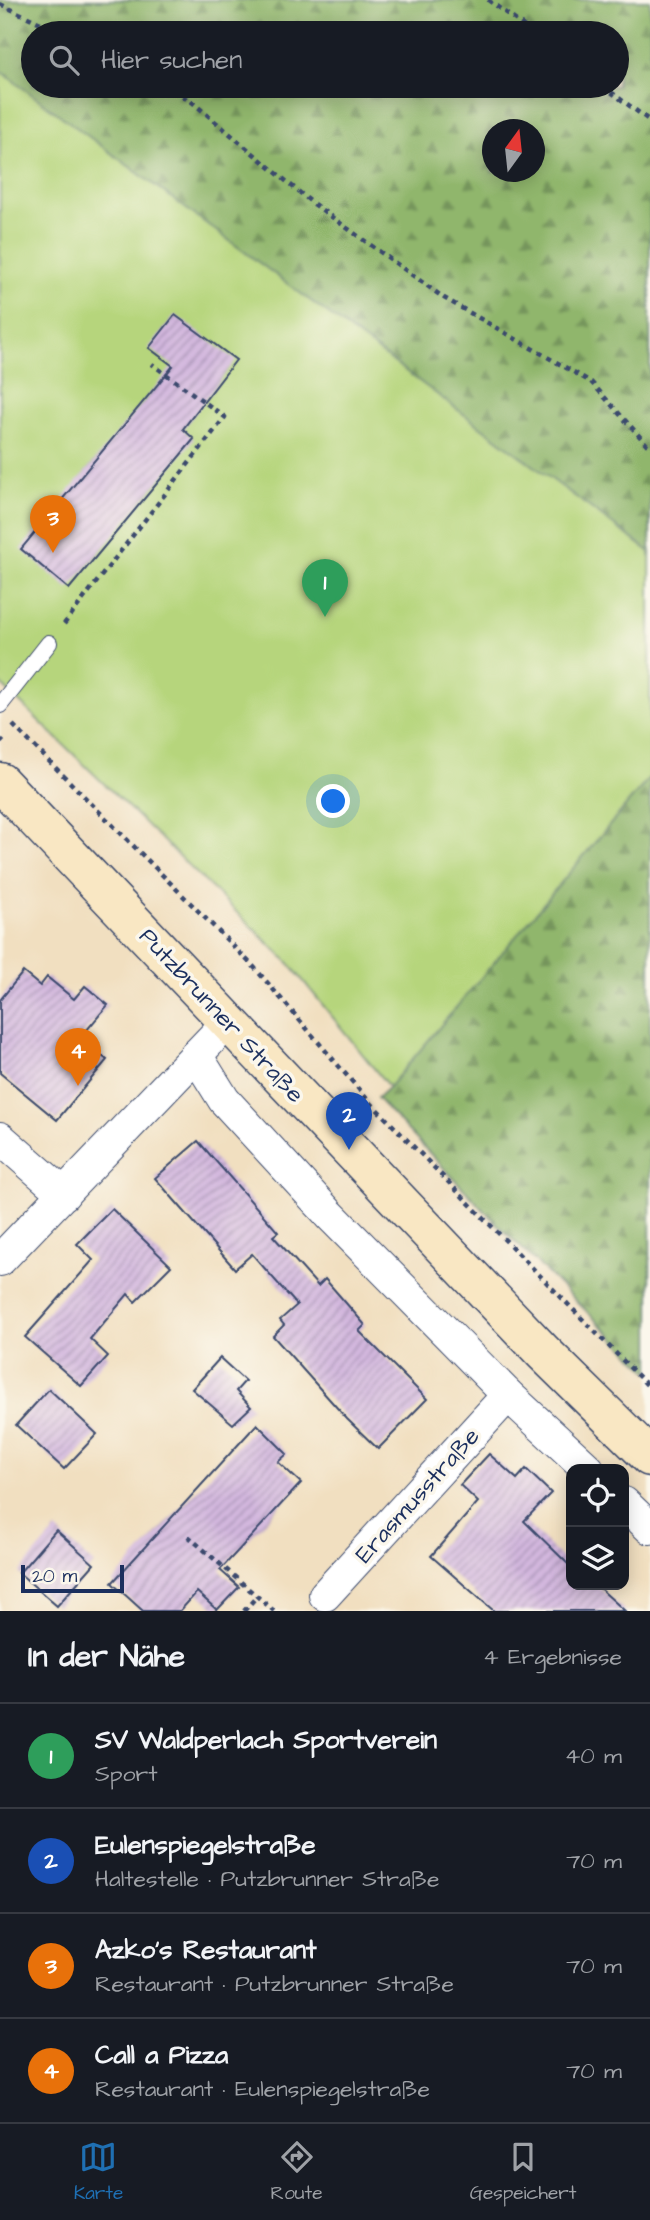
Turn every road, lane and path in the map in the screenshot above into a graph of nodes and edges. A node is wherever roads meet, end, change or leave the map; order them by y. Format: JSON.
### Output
{"nodes":[{"id":1,"x":488,"y":0,"type":"edge"},
{"id":2,"x":0,"y":4,"type":"edge"},
{"id":3,"x":36,"y":21,"type":"edge"},
{"id":4,"x":517,"y":21,"type":"edge"},
{"id":5,"x":184,"y":98,"type":"edge"},
{"id":6,"x":619,"y":98,"type":"edge"},
{"id":7,"x":650,"y":121,"type":"edge"},
{"id":8,"x":152,"y":364,"type":"dead end"},
{"id":9,"x":650,"y":448,"type":"edge"},
{"id":10,"x":49,"y":643,"type":"joint"},
{"id":11,"x":0,"y":705,"type":"edge"},
{"id":12,"x":10,"y":722,"type":"dead end"},
{"id":13,"x":0,"y":782,"type":"edge"},
{"id":14,"x":229,"y":1021,"type":"junction"},
{"id":15,"x":196,"y":1055,"type":"junction"},
{"id":16,"x":0,"y":1138,"type":"edge"},
{"id":17,"x":64,"y":1194,"type":"junction"},
{"id":18,"x":0,"y":1260,"type":"edge"},
{"id":19,"x":650,"y":1388,"type":"edge"},
{"id":20,"x":508,"y":1395,"type":"junction"},
{"id":21,"x":650,"y":1457,"type":"edge"},
{"id":22,"x":582,"y":1464,"type":"edge"},
{"id":23,"x":629,"y":1508,"type":"edge"},
{"id":24,"x":650,"y":1528,"type":"edge"},
{"id":25,"x":188,"y":1536,"type":"dead end"},
{"id":26,"x":325,"y":1595,"type":"dead end"},
{"id":27,"x":257,"y":1596,"type":"junction"},
{"id":28,"x":244,"y":1611,"type":"edge"},
{"id":29,"x":274,"y":1611,"type":"edge"}],
"edges":[{"from":1,"to":4,"type":"path"},
{"from":2,"to":3,"type":"path"},
{"from":5,"to":9,"type":"path"},
{"from":6,"to":7,"type":"path"},
{"from":8,"to":10,"type":"path"},
{"from":10,"to":11,"type":"lane"},
{"from":12,"to":19,"type":"path"},
{"from":13,"to":14,"type":"main road","name":"Putzbrunner Straße"},
{"from":14,"to":15,"type":"street"},
{"from":14,"to":21,"type":"main road","name":"Putzbrunner Straße"},
{"from":15,"to":17,"type":"street"},
{"from":15,"to":20,"type":"street","name":"Putzbrunner Straße"},
{"from":16,"to":17,"type":"street"},
{"from":17,"to":18,"type":"street"},
{"from":20,"to":22,"type":"street","name":"Putzbrunner Straße"},
{"from":20,"to":26,"type":"street","name":"Erasmusstraße"},
{"from":23,"to":24,"type":"street"},
{"from":25,"to":27,"type":"path"},
{"from":27,"to":28,"type":"path"},
{"from":27,"to":29,"type":"path"}]}
